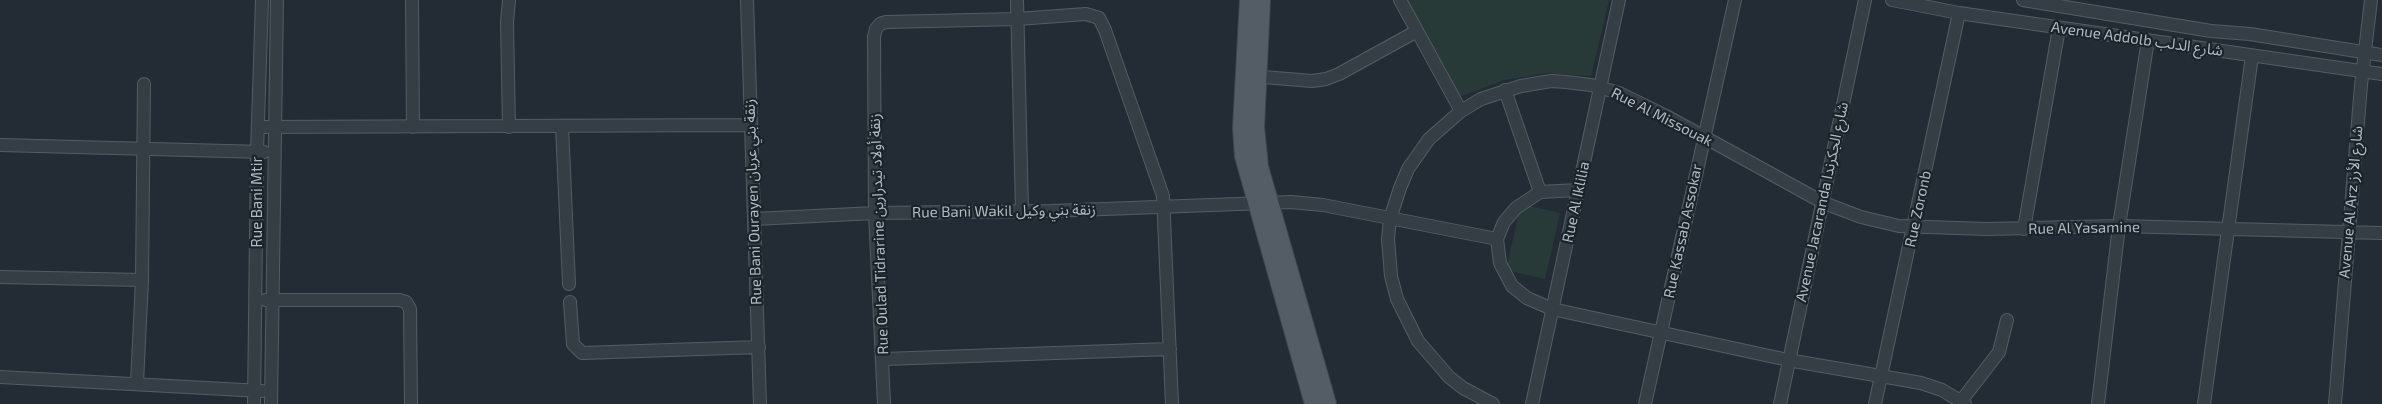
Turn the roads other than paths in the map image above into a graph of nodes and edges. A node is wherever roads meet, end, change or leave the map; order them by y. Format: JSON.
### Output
{"nodes":[{"id":1,"x":262,"y":0,"type":"edge"},
{"id":2,"x":277,"y":0,"type":"edge"},
{"id":3,"x":412,"y":0,"type":"edge"},
{"id":4,"x":509,"y":0,"type":"edge"},
{"id":5,"x":747,"y":0,"type":"edge"},
{"id":6,"x":1017,"y":0,"type":"edge"},
{"id":7,"x":1248,"y":0,"type":"edge"},
{"id":8,"x":1262,"y":0,"type":"edge"},
{"id":9,"x":1400,"y":0,"type":"edge"},
{"id":10,"x":1619,"y":0,"type":"edge"},
{"id":11,"x":1735,"y":0,"type":"edge"},
{"id":12,"x":1865,"y":0,"type":"edge"},
{"id":13,"x":1892,"y":0,"type":"edge"},
{"id":14,"x":2022,"y":0,"type":"edge"},
{"id":15,"x":2371,"y":0,"type":"edge"},
{"id":16,"x":1959,"y":13,"type":"junction"},
{"id":17,"x":1017,"y":19,"type":"junction"},
{"id":18,"x":2059,"y":28,"type":"junction"},
{"id":19,"x":1417,"y":31,"type":"junction"},
{"id":20,"x":2148,"y":40,"type":"junction"},
{"id":21,"x":2365,"y":52,"type":"junction"},
{"id":22,"x":2382,"y":55,"type":"edge"},
{"id":23,"x":2252,"y":56,"type":"junction"},
{"id":24,"x":2363,"y":71,"type":"junction"},
{"id":25,"x":2382,"y":74,"type":"edge"},
{"id":26,"x":1251,"y":76,"type":"junction"},
{"id":27,"x":144,"y":84,"type":"dead end"},
{"id":28,"x":1600,"y":87,"type":"junction"},
{"id":29,"x":1505,"y":90,"type":"junction"},
{"id":30,"x":1461,"y":112,"type":"junction"},
{"id":31,"x":750,"y":125,"type":"junction"},
{"id":32,"x":509,"y":126,"type":"junction"},
{"id":33,"x":562,"y":126,"type":"junction"},
{"id":34,"x":258,"y":127,"type":"junction"},
{"id":35,"x":276,"y":127,"type":"junction"},
{"id":36,"x":413,"y":127,"type":"junction"},
{"id":37,"x":1704,"y":138,"type":"junction"},
{"id":38,"x":0,"y":145,"type":"edge"},
{"id":39,"x":144,"y":150,"type":"junction"},
{"id":40,"x":258,"y":152,"type":"junction"},
{"id":41,"x":274,"y":153,"type":"junction"},
{"id":42,"x":1578,"y":190,"type":"junction"},
{"id":43,"x":1540,"y":192,"type":"junction"},
{"id":44,"x":1262,"y":202,"type":"junction"},
{"id":45,"x":1824,"y":203,"type":"junction"},
{"id":46,"x":1164,"y":206,"type":"junction"},
{"id":47,"x":1022,"y":211,"type":"junction"},
{"id":48,"x":875,"y":213,"type":"junction"},
{"id":49,"x":754,"y":219,"type":"junction"},
{"id":50,"x":1390,"y":219,"type":"junction"},
{"id":51,"x":2119,"y":226,"type":"junction"},
{"id":52,"x":1914,"y":227,"type":"junction"},
{"id":53,"x":2227,"y":228,"type":"junction"},
{"id":54,"x":2024,"y":229,"type":"junction"},
{"id":55,"x":2348,"y":231,"type":"junction"},
{"id":56,"x":2382,"y":233,"type":"edge"},
{"id":57,"x":1497,"y":239,"type":"junction"},
{"id":58,"x":0,"y":277,"type":"edge"},
{"id":59,"x":142,"y":280,"type":"junction"},
{"id":60,"x":569,"y":284,"type":"dead end"},
{"id":61,"x":257,"y":299,"type":"junction"},
{"id":62,"x":273,"y":300,"type":"junction"},
{"id":63,"x":570,"y":302,"type":"dead end"},
{"id":64,"x":1552,"y":309,"type":"junction"},
{"id":65,"x":2007,"y":320,"type":"dead end"},
{"id":66,"x":1661,"y":332,"type":"junction"},
{"id":67,"x":759,"y":347,"type":"junction"},
{"id":68,"x":1170,"y":350,"type":"junction"},
{"id":69,"x":884,"y":359,"type":"junction"},
{"id":70,"x":1788,"y":360,"type":"junction"},
{"id":71,"x":1880,"y":376,"type":"junction"},
{"id":72,"x":0,"y":377,"type":"edge"},
{"id":73,"x":137,"y":383,"type":"junction"},
{"id":74,"x":255,"y":398,"type":"edge"},
{"id":75,"x":271,"y":398,"type":"edge"},
{"id":76,"x":2335,"y":398,"type":"edge"},
{"id":77,"x":1963,"y":402,"type":"edge"},
{"id":78,"x":412,"y":404,"type":"edge"},
{"id":79,"x":760,"y":404,"type":"edge"},
{"id":80,"x":884,"y":404,"type":"edge"},
{"id":81,"x":1172,"y":404,"type":"edge"},
{"id":82,"x":1313,"y":404,"type":"edge"},
{"id":83,"x":1328,"y":404,"type":"edge"},
{"id":84,"x":1493,"y":404,"type":"edge"},
{"id":85,"x":1532,"y":404,"type":"edge"},
{"id":86,"x":1645,"y":404,"type":"edge"},
{"id":87,"x":1780,"y":404,"type":"edge"},
{"id":88,"x":1874,"y":404,"type":"edge"},
{"id":89,"x":2098,"y":404,"type":"edge"},
{"id":90,"x":2204,"y":404,"type":"edge"},
{"id":91,"x":2346,"y":404,"type":"edge"}],
"edges":[{"from":1,"to":34,"type":"street","name":"Rue Bani Mtir"},
{"from":2,"to":35,"type":"street","name":"Rue Bani Mtir"},
{"from":3,"to":36,"type":"street"},
{"from":4,"to":32,"type":"street"},
{"from":5,"to":31,"type":"street","name":"Rue Bani Ourayen زنقة بني عريان"},
{"from":6,"to":17,"type":"street"},
{"from":7,"to":26,"type":"main road"},
{"from":8,"to":26,"type":"main road"},
{"from":9,"to":19,"type":"street"},
{"from":10,"to":28,"type":"street","name":"Rue Al Iklilia"},
{"from":11,"to":37,"type":"street","name":"Rue Kassab Assokar"},
{"from":12,"to":45,"type":"street","name":"Avenue Jacaranda شارع الجكرندا"},
{"from":13,"to":16,"type":"street","name":"Avenue Addolb شارع الدلب"},
{"from":14,"to":21,"type":"street","name":"Avenue Addolb شارع الدلب"},
{"from":15,"to":21,"type":"street","name":"Avenue Al Arz شارع الأرز"},
{"from":16,"to":18,"type":"street","name":"Avenue Addolb شارع الدلب"},
{"from":16,"to":52,"type":"street","name":"Rue Zoronb"},
{"from":17,"to":46,"type":"street","name":"Rue Oulad Tidrarine زنقة أولاد تيدرارين"},
{"from":17,"to":47,"type":"street"},
{"from":17,"to":48,"type":"street","name":"Rue Oulad Tidrarine زنقة أولاد تيدرارين"},
{"from":18,"to":20,"type":"street","name":"Avenue Addolb شارع الدلب"},
{"from":18,"to":54,"type":"street"},
{"from":19,"to":26,"type":"street"},
{"from":19,"to":30,"type":"street"},
{"from":20,"to":23,"type":"street","name":"Avenue Addolb شارع الدلب"},
{"from":20,"to":51,"type":"street"},
{"from":21,"to":22,"type":"street","name":"Avenue Addolb شارع الدلب"},
{"from":21,"to":24,"type":"street","name":"Avenue Al Arz شارع الأرز"},
{"from":23,"to":24,"type":"street","name":"Avenue Addolb شارع الدلب"},
{"from":23,"to":53,"type":"street"},
{"from":24,"to":25,"type":"street","name":"Avenue Addolb شارع الدلب"},
{"from":24,"to":55,"type":"street","name":"Avenue Al Arz شارع الأرز"},
{"from":26,"to":44,"type":"main road"},
{"from":27,"to":39,"type":"street"},
{"from":28,"to":29,"type":"street","name":"Rue Al Missouak"},
{"from":28,"to":37,"type":"street","name":"Rue Al Missouak"},
{"from":28,"to":42,"type":"street","name":"Rue Al Iklilia"},
{"from":29,"to":30,"type":"street","name":"Rue Al Missouak"},
{"from":29,"to":43,"type":"street"},
{"from":30,"to":50,"type":"street","name":"Rue Al Missouak"},
{"from":31,"to":33,"type":"street"},
{"from":31,"to":49,"type":"street","name":"Rue Bani Ourayen زنقة بني عريان"},
{"from":32,"to":33,"type":"street"},
{"from":32,"to":36,"type":"street"},
{"from":33,"to":60,"type":"street"},
{"from":34,"to":35,"type":"street"},
{"from":34,"to":40,"type":"street","name":"Rue Bani Mtir"},
{"from":35,"to":36,"type":"street"},
{"from":35,"to":41,"type":"street","name":"Rue Bani Mtir"},
{"from":37,"to":45,"type":"street","name":"Rue Al Missouak"},
{"from":37,"to":66,"type":"street","name":"Rue Kassab Assokar"},
{"from":38,"to":39,"type":"street"},
{"from":39,"to":40,"type":"street"},
{"from":39,"to":59,"type":"street"},
{"from":40,"to":41,"type":"street"},
{"from":40,"to":61,"type":"street","name":"Rue Bani Mtir"},
{"from":41,"to":62,"type":"street","name":"Rue Bani Mtir"},
{"from":42,"to":43,"type":"street"},
{"from":42,"to":64,"type":"street","name":"Rue Al Iklilia"},
{"from":43,"to":57,"type":"street"},
{"from":44,"to":46,"type":"street","name":"Rue Bani Wakil زنقة بني وكيل"},
{"from":44,"to":50,"type":"street","name":"Rue Bani Wakil زنقة بني وكيل"},
{"from":44,"to":82,"type":"main road"},
{"from":44,"to":83,"type":"main road"},
{"from":45,"to":52,"type":"street","name":"Rue Al Yasamine"},
{"from":45,"to":70,"type":"street","name":"Avenue Jacaranda شارع الجكرندا"},
{"from":46,"to":47,"type":"street","name":"Rue Bani Wakil زنقة بني وكيل"},
{"from":46,"to":68,"type":"street","name":"Rue Oulad Tidrarine زنقة أولاد تيدرارين"},
{"from":47,"to":48,"type":"street","name":"Rue Bani Wakil زنقة بني وكيل"},
{"from":48,"to":49,"type":"street","name":"Rue Bani Wakil زنقة بني وكيل"},
{"from":48,"to":69,"type":"street","name":"Rue Oulad Tidrarine زنقة أولاد تيدرارين"},
{"from":49,"to":67,"type":"street","name":"Rue Bani Ourayen زنقة بني عريان"},
{"from":50,"to":57,"type":"street","name":"Rue Bani Wakil زنقة بني وكيل"},
{"from":50,"to":84,"type":"street","name":"Rue Al Missouak"},
{"from":51,"to":53,"type":"street","name":"Rue Al Yasamine"},
{"from":51,"to":54,"type":"street","name":"Rue Al Yasamine"},
{"from":51,"to":89,"type":"street"},
{"from":52,"to":54,"type":"street","name":"Rue Al Yasamine"},
{"from":52,"to":71,"type":"street","name":"Rue Zoronb"},
{"from":53,"to":55,"type":"street","name":"Rue Al Yasamine"},
{"from":53,"to":90,"type":"street"},
{"from":55,"to":56,"type":"street","name":"Rue Al Yasamine"},
{"from":55,"to":76,"type":"street","name":"Avenue Al Arz شارع الأرز"},
{"from":57,"to":64,"type":"street"},
{"from":58,"to":59,"type":"street"},
{"from":59,"to":73,"type":"street"},
{"from":61,"to":62,"type":"street"},
{"from":61,"to":74,"type":"street","name":"Rue Bani Mtir"},
{"from":62,"to":75,"type":"street","name":"Rue Bani Mtir"},
{"from":62,"to":78,"type":"street"},
{"from":63,"to":67,"type":"street"},
{"from":64,"to":66,"type":"street"},
{"from":64,"to":85,"type":"street","name":"Rue Al Iklilia"},
{"from":65,"to":77,"type":"street"},
{"from":66,"to":70,"type":"street"},
{"from":66,"to":86,"type":"street","name":"Rue Kassab Assokar"},
{"from":67,"to":79,"type":"street","name":"Rue Bani Ourayen زنقة بني عريان"},
{"from":68,"to":69,"type":"street"},
{"from":68,"to":81,"type":"street","name":"Rue Oulad Tidrarine زنقة أولاد تيدرارين"},
{"from":69,"to":80,"type":"street","name":"Rue Oulad Tidrarine زنقة أولاد تيدرارين"},
{"from":70,"to":71,"type":"street"},
{"from":70,"to":87,"type":"street","name":"Avenue Jacaranda شارع الجكرندا"},
{"from":71,"to":77,"type":"street"},
{"from":71,"to":88,"type":"street","name":"Rue Zoronb"},
{"from":72,"to":73,"type":"street"},
{"from":73,"to":74,"type":"street"},
{"from":74,"to":75,"type":"street"},
{"from":76,"to":91,"type":"street"}]}
